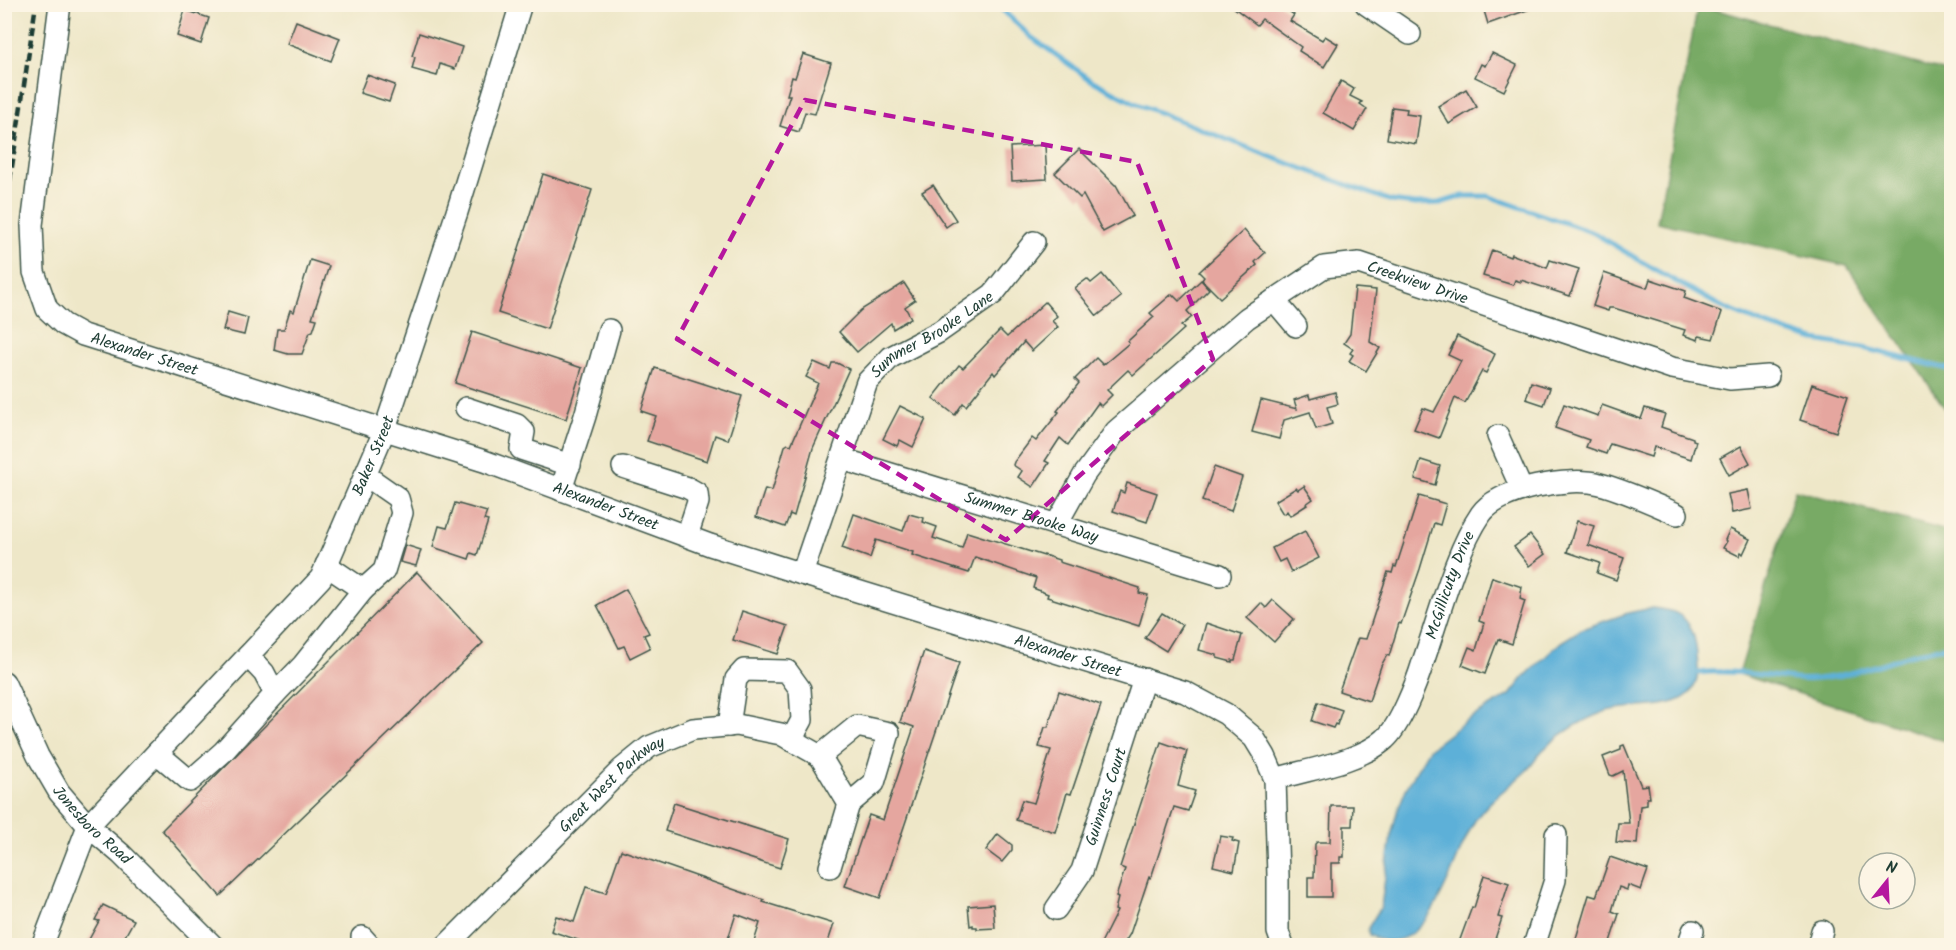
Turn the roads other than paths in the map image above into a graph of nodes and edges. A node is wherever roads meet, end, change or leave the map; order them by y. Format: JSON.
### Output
{"nodes":[{"id":1,"x":60,"y":4,"type":"edge"},
{"id":2,"x":1366,"y":4,"type":"edge"},
{"id":3,"x":519,"y":6,"type":"edge"},
{"id":4,"x":1410,"y":34,"type":"dead end"},
{"id":5,"x":1034,"y":242,"type":"dead end"},
{"id":6,"x":1274,"y":300,"type":"junction"},
{"id":7,"x":1296,"y":326,"type":"dead end"},
{"id":8,"x":609,"y":330,"type":"dead end"},
{"id":9,"x":1768,"y":376,"type":"dead end"},
{"id":10,"x":466,"y":408,"type":"dead end"},
{"id":11,"x":385,"y":429,"type":"junction"},
{"id":12,"x":1498,"y":436,"type":"dead end"},
{"id":13,"x":521,"y":449,"type":"junction"},
{"id":14,"x":842,"y":459,"type":"junction"},
{"id":15,"x":570,"y":465,"type":"junction"},
{"id":16,"x":623,"y":467,"type":"dead end"},
{"id":17,"x":513,"y":472,"type":"junction"},
{"id":18,"x":365,"y":475,"type":"junction"},
{"id":19,"x":561,"y":490,"type":"junction"},
{"id":20,"x":1522,"y":490,"type":"junction"},
{"id":21,"x":1677,"y":514,"type":"dead end"},
{"id":22,"x":1056,"y":525,"type":"junction"},
{"id":23,"x":687,"y":536,"type":"junction"},
{"id":24,"x":326,"y":566,"type":"junction"},
{"id":25,"x":802,"y":574,"type":"junction"},
{"id":26,"x":1220,"y":575,"type":"dead end"},
{"id":27,"x":363,"y":590,"type":"junction"},
{"id":28,"x":248,"y":656,"type":"junction"},
{"id":29,"x":1144,"y":679,"type":"junction"},
{"id":30,"x":4,"y":681,"type":"edge"},
{"id":31,"x":275,"y":694,"type":"junction"},
{"id":32,"x":729,"y":726,"type":"junction"},
{"id":33,"x":791,"y":740,"type":"junction"},
{"id":34,"x":157,"y":753,"type":"junction"},
{"id":35,"x":820,"y":756,"type":"junction"},
{"id":36,"x":1275,"y":779,"type":"junction"},
{"id":37,"x":849,"y":804,"type":"junction"},
{"id":38,"x":88,"y":826,"type":"junction"},
{"id":39,"x":1556,"y":835,"type":"dead end"},
{"id":40,"x":830,"y":867,"type":"dead end"},
{"id":41,"x":1056,"y":909,"type":"dead end"},
{"id":42,"x":42,"y":945,"type":"edge"},
{"id":43,"x":213,"y":945,"type":"edge"},
{"id":44,"x":446,"y":945,"type":"edge"},
{"id":45,"x":1283,"y":945,"type":"edge"},
{"id":46,"x":1534,"y":945,"type":"edge"}],
"edges":[{"from":1,"to":11,"type":"street","name":"Alexander Street"},
{"from":2,"to":4,"type":"street"},
{"from":3,"to":11,"type":"street","name":"Baker Street"},
{"from":5,"to":14,"type":"street","name":"Summer Brooke Lane"},
{"from":6,"to":7,"type":"street"},
{"from":6,"to":9,"type":"street","name":"Creekview Drive"},
{"from":6,"to":22,"type":"street","name":"Creekview Drive"},
{"from":8,"to":15,"type":"street"},
{"from":10,"to":13,"type":"street"},
{"from":11,"to":17,"type":"street","name":"Alexander Street"},
{"from":11,"to":18,"type":"street","name":"Baker Street"},
{"from":12,"to":20,"type":"street"},
{"from":13,"to":15,"type":"street"},
{"from":13,"to":17,"type":"street"},
{"from":14,"to":22,"type":"street","name":"Summer Brooke Way"},
{"from":14,"to":25,"type":"street","name":"Summer Brooke Lane"},
{"from":15,"to":19,"type":"street"},
{"from":16,"to":23,"type":"street"},
{"from":17,"to":19,"type":"street","name":"Alexander Street"},
{"from":18,"to":24,"type":"street","name":"Baker Street"},
{"from":18,"to":27,"type":"street"},
{"from":19,"to":23,"type":"street","name":"Alexander Street"},
{"from":20,"to":21,"type":"street","name":"McGillicuty Drive"},
{"from":20,"to":36,"type":"street","name":"McGillicuty Drive"},
{"from":22,"to":26,"type":"street","name":"Summer Brooke Way"},
{"from":23,"to":25,"type":"street","name":"Alexander Street"},
{"from":24,"to":27,"type":"street"},
{"from":24,"to":28,"type":"street","name":"Baker Street"},
{"from":25,"to":29,"type":"street","name":"Alexander Street"},
{"from":27,"to":31,"type":"street"},
{"from":28,"to":31,"type":"street"},
{"from":28,"to":34,"type":"street","name":"Baker Street"},
{"from":29,"to":36,"type":"street","name":"Alexander Street"},
{"from":29,"to":41,"type":"street","name":"Guinness Court"},
{"from":30,"to":38,"type":"street","name":"Jonesboro Road"},
{"from":31,"to":34,"type":"street"},
{"from":32,"to":33,"type":"street","name":"Great West Parkway"},
{"from":32,"to":33,"type":"street"},
{"from":32,"to":44,"type":"street","name":"Great West Parkway"},
{"from":33,"to":35,"type":"street","name":"Great West Parkway"},
{"from":34,"to":38,"type":"street","name":"Baker Street"},
{"from":35,"to":37,"type":"street"},
{"from":35,"to":37,"type":"street"},
{"from":36,"to":45,"type":"street","name":"Alexander Street"},
{"from":37,"to":40,"type":"street"},
{"from":38,"to":42,"type":"street"},
{"from":38,"to":43,"type":"street","name":"Jonesboro Road"},
{"from":39,"to":46,"type":"street"}]}
